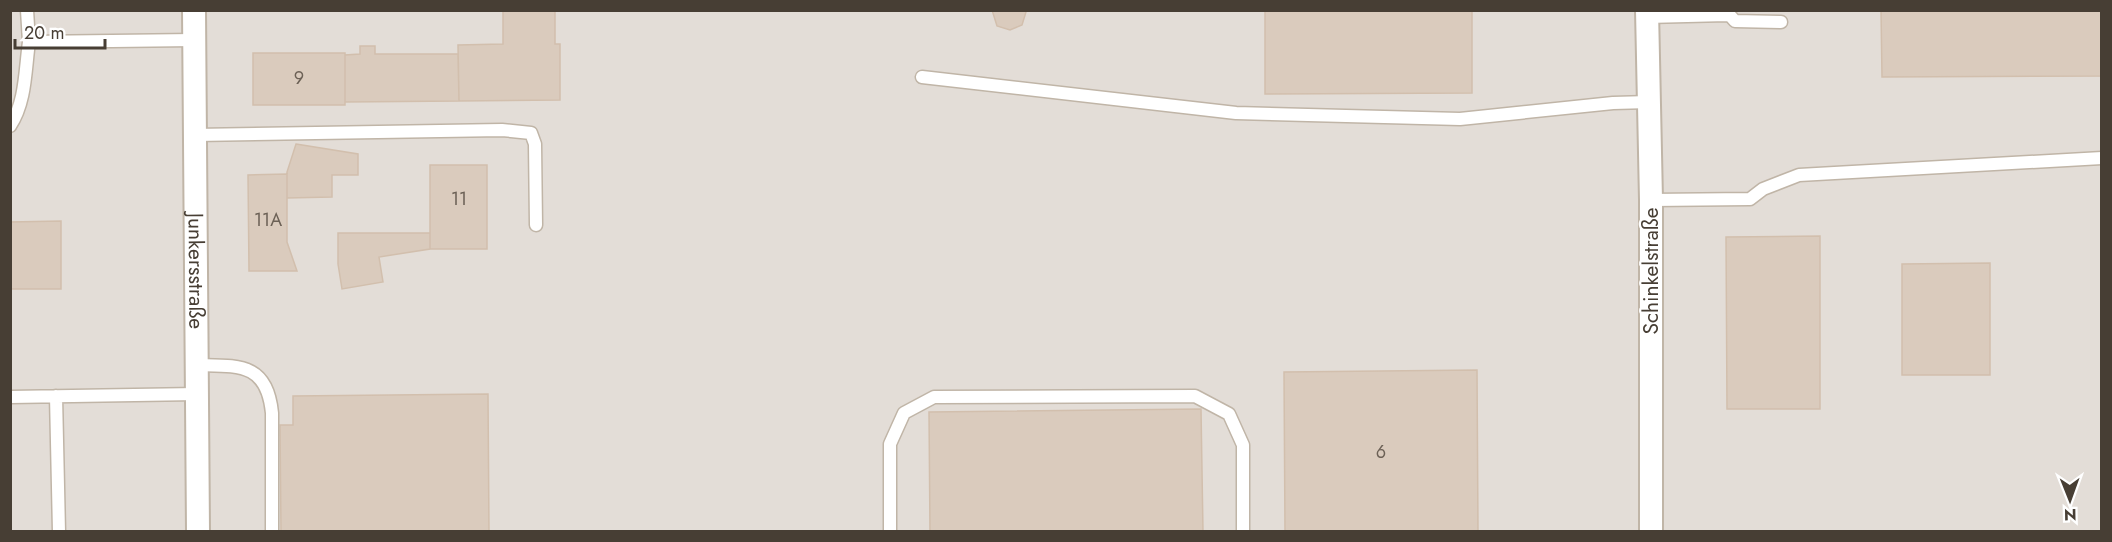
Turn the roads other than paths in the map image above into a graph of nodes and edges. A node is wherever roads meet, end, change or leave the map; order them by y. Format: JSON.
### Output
{"nodes":[{"id":1,"x":27,"y":10,"type":"edge"},
{"id":2,"x":194,"y":10,"type":"edge"},
{"id":3,"x":1726,"y":13,"type":"edge"},
{"id":4,"x":1647,"y":14,"type":"edge"},
{"id":5,"x":1781,"y":22,"type":"dead end"},
{"id":6,"x":194,"y":40,"type":"junction"},
{"id":7,"x":28,"y":42,"type":"junction"},
{"id":8,"x":922,"y":77,"type":"dead end"},
{"id":9,"x":1649,"y":102,"type":"junction"},
{"id":10,"x":10,"y":126,"type":"edge"},
{"id":11,"x":195,"y":135,"type":"junction"},
{"id":12,"x":2102,"y":158,"type":"edge"},
{"id":13,"x":1651,"y":200,"type":"junction"},
{"id":14,"x":536,"y":225,"type":"dead end"},
{"id":15,"x":196,"y":365,"type":"junction"},
{"id":16,"x":197,"y":394,"type":"junction"},
{"id":17,"x":56,"y":396,"type":"junction"},
{"id":18,"x":10,"y":397,"type":"edge"},
{"id":19,"x":59,"y":531,"type":"edge"},
{"id":20,"x":198,"y":531,"type":"edge"},
{"id":21,"x":272,"y":531,"type":"edge"},
{"id":22,"x":890,"y":531,"type":"edge"},
{"id":23,"x":1244,"y":531,"type":"edge"},
{"id":24,"x":1651,"y":531,"type":"edge"}],
"edges":[{"from":1,"to":7,"type":"lane"},
{"from":2,"to":6,"type":"street","name":"Junkersstraße"},
{"from":3,"to":4,"type":"lane"},
{"from":3,"to":5,"type":"lane"},
{"from":4,"to":9,"type":"street","name":"Schinkelstraße"},
{"from":6,"to":7,"type":"lane"},
{"from":6,"to":11,"type":"street","name":"Junkersstraße"},
{"from":7,"to":10,"type":"lane"},
{"from":8,"to":9,"type":"lane"},
{"from":9,"to":13,"type":"street","name":"Schinkelstraße"},
{"from":11,"to":14,"type":"lane"},
{"from":11,"to":15,"type":"street","name":"Junkersstraße"},
{"from":12,"to":13,"type":"lane"},
{"from":13,"to":24,"type":"street","name":"Schinkelstraße"},
{"from":15,"to":16,"type":"street","name":"Junkersstraße"},
{"from":15,"to":21,"type":"lane"},
{"from":16,"to":17,"type":"lane"},
{"from":16,"to":20,"type":"street","name":"Junkersstraße"},
{"from":17,"to":18,"type":"lane"},
{"from":17,"to":19,"type":"lane"},
{"from":22,"to":23,"type":"lane"}]}
